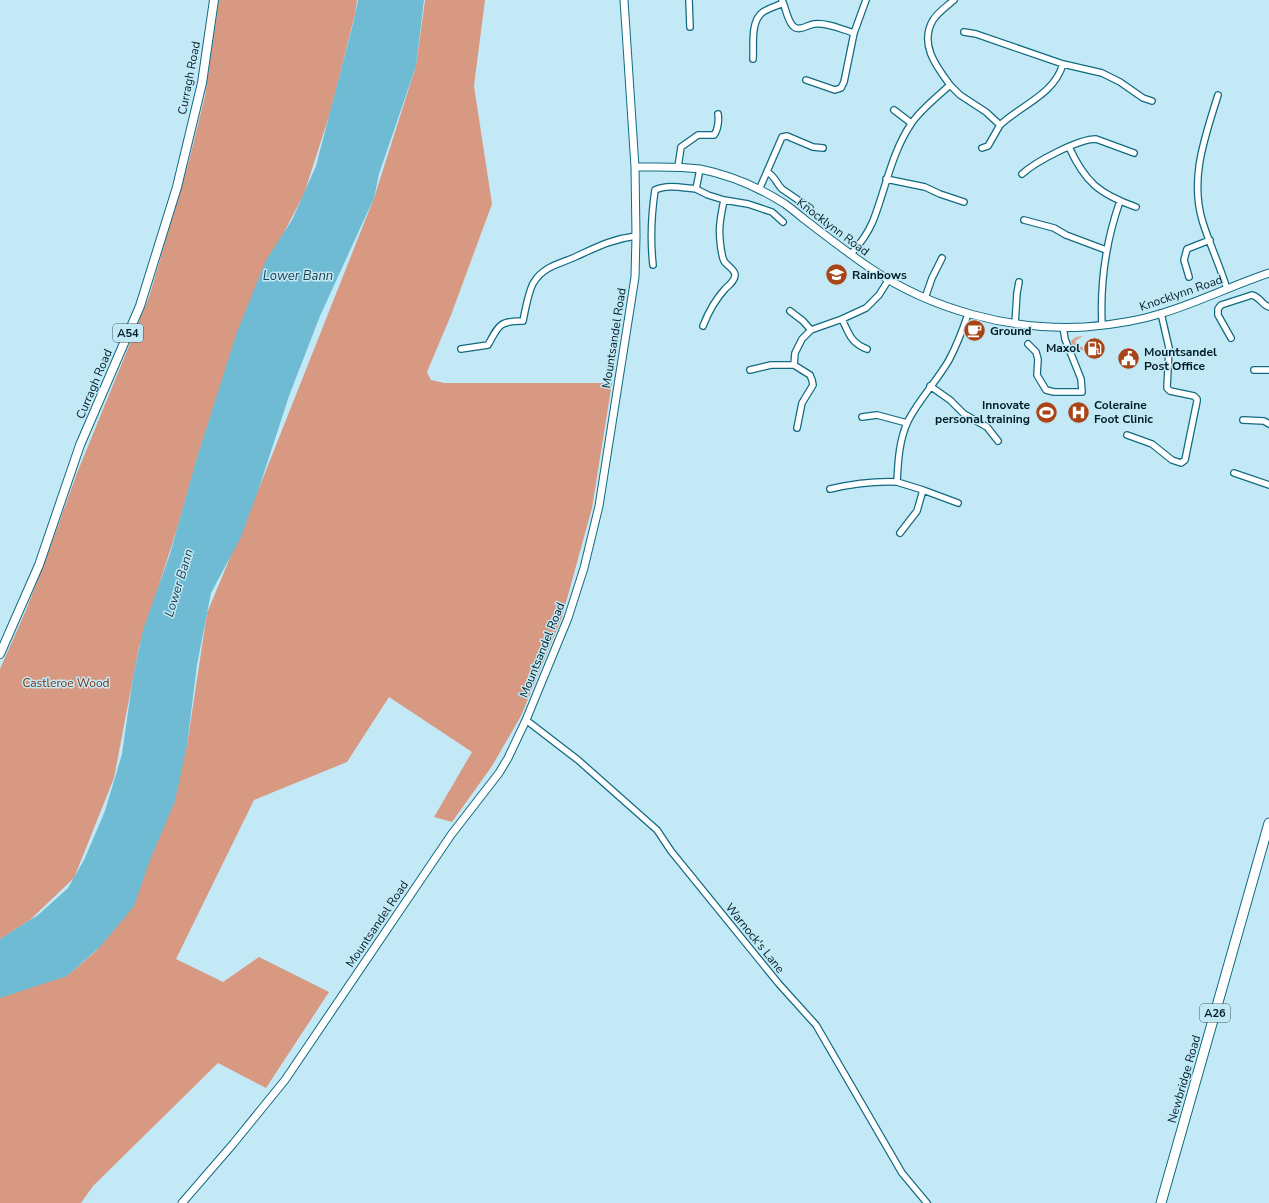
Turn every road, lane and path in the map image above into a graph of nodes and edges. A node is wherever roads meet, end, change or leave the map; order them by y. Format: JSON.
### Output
{"nodes":[{"id":1,"x":214,"y":0,"type":"edge"},
{"id":2,"x":624,"y":0,"type":"edge"},
{"id":3,"x":689,"y":0,"type":"edge"},
{"id":4,"x":866,"y":0,"type":"edge"},
{"id":5,"x":954,"y":0,"type":"edge"},
{"id":6,"x":782,"y":2,"type":"edge"},
{"id":7,"x":690,"y":28,"type":"dead end"},
{"id":8,"x":964,"y":32,"type":"dead end"},
{"id":9,"x":854,"y":33,"type":"junction"},
{"id":10,"x":753,"y":59,"type":"dead end"},
{"id":11,"x":1063,"y":64,"type":"junction"},
{"id":12,"x":806,"y":80,"type":"dead end"},
{"id":13,"x":950,"y":85,"type":"junction"},
{"id":14,"x":1218,"y":95,"type":"dead end"},
{"id":15,"x":1152,"y":101,"type":"dead end"},
{"id":16,"x":894,"y":110,"type":"dead end"},
{"id":17,"x":718,"y":114,"type":"dead end"},
{"id":18,"x":911,"y":123,"type":"junction"},
{"id":19,"x":1000,"y":125,"type":"junction"},
{"id":20,"x":1069,"y":147,"type":"junction"},
{"id":21,"x":823,"y":148,"type":"dead end"},
{"id":22,"x":982,"y":148,"type":"dead end"},
{"id":23,"x":1134,"y":153,"type":"dead end"},
{"id":24,"x":635,"y":167,"type":"junction"},
{"id":25,"x":678,"y":167,"type":"junction"},
{"id":26,"x":700,"y":169,"type":"junction"},
{"id":27,"x":767,"y":172,"type":"junction"},
{"id":28,"x":1022,"y":174,"type":"dead end"},
{"id":29,"x":886,"y":179,"type":"junction"},
{"id":30,"x":696,"y":189,"type":"junction"},
{"id":31,"x":759,"y":190,"type":"junction"},
{"id":32,"x":724,"y":200,"type":"junction"},
{"id":33,"x":1120,"y":201,"type":"junction"},
{"id":34,"x":964,"y":202,"type":"dead end"},
{"id":35,"x":1136,"y":207,"type":"dead end"},
{"id":36,"x":810,"y":208,"type":"dead end"},
{"id":37,"x":1024,"y":220,"type":"dead end"},
{"id":38,"x":783,"y":222,"type":"dead end"},
{"id":39,"x":636,"y":236,"type":"junction"},
{"id":40,"x":1210,"y":240,"type":"junction"},
{"id":41,"x":1106,"y":250,"type":"junction"},
{"id":42,"x":851,"y":254,"type":"junction"},
{"id":43,"x":942,"y":258,"type":"dead end"},
{"id":44,"x":653,"y":265,"type":"dead end"},
{"id":45,"x":1269,"y":273,"type":"edge"},
{"id":46,"x":1189,"y":277,"type":"dead end"},
{"id":47,"x":888,"y":279,"type":"junction"},
{"id":48,"x":1019,"y":282,"type":"dead end"},
{"id":49,"x":1227,"y":289,"type":"junction"},
{"id":50,"x":925,"y":298,"type":"junction"},
{"id":51,"x":1269,"y":307,"type":"edge"},
{"id":52,"x":790,"y":311,"type":"dead end"},
{"id":53,"x":1161,"y":313,"type":"junction"},
{"id":54,"x":968,"y":314,"type":"junction"},
{"id":55,"x":842,"y":320,"type":"junction"},
{"id":56,"x":1015,"y":324,"type":"junction"},
{"id":57,"x":1102,"y":325,"type":"junction"},
{"id":58,"x":703,"y":326,"type":"dead end"},
{"id":59,"x":1063,"y":327,"type":"junction"},
{"id":60,"x":811,"y":330,"type":"junction"},
{"id":61,"x":1230,"y":338,"type":"dead end"},
{"id":62,"x":1028,"y":344,"type":"dead end"},
{"id":63,"x":461,"y":349,"type":"dead end"},
{"id":64,"x":867,"y":349,"type":"dead end"},
{"id":65,"x":794,"y":365,"type":"junction"},
{"id":66,"x":750,"y":370,"type":"dead end"},
{"id":67,"x":1254,"y":370,"type":"dead end"},
{"id":68,"x":1269,"y":370,"type":"edge"},
{"id":69,"x":930,"y":386,"type":"junction"},
{"id":70,"x":862,"y":417,"type":"dead end"},
{"id":71,"x":1243,"y":420,"type":"dead end"},
{"id":72,"x":907,"y":423,"type":"junction"},
{"id":73,"x":1269,"y":424,"type":"edge"},
{"id":74,"x":797,"y":428,"type":"dead end"},
{"id":75,"x":1127,"y":436,"type":"dead end"},
{"id":76,"x":998,"y":441,"type":"dead end"},
{"id":77,"x":1234,"y":473,"type":"dead end"},
{"id":78,"x":897,"y":482,"type":"junction"},
{"id":79,"x":1269,"y":485,"type":"edge"},
{"id":80,"x":830,"y":490,"type":"dead end"},
{"id":81,"x":923,"y":490,"type":"junction"},
{"id":82,"x":958,"y":502,"type":"dead end"},
{"id":83,"x":900,"y":533,"type":"dead end"},
{"id":84,"x":0,"y":654,"type":"edge"},
{"id":85,"x":526,"y":720,"type":"junction"},
{"id":86,"x":1269,"y":823,"type":"edge"},
{"id":87,"x":182,"y":1203,"type":"edge"},
{"id":88,"x":927,"y":1203,"type":"edge"},
{"id":89,"x":1161,"y":1203,"type":"edge"}],
"edges":[{"from":1,"to":84,"type":"main road","name":"Curragh Road","number":"A54"},
{"from":2,"to":24,"type":"street","name":"Mountsandel Road"},
{"from":3,"to":7,"type":"street"},
{"from":4,"to":9,"type":"street"},
{"from":5,"to":13,"type":"street"},
{"from":6,"to":9,"type":"street"},
{"from":6,"to":10,"type":"street"},
{"from":8,"to":11,"type":"street"},
{"from":9,"to":12,"type":"street"},
{"from":11,"to":15,"type":"street"},
{"from":11,"to":19,"type":"street"},
{"from":13,"to":18,"type":"street"},
{"from":13,"to":19,"type":"street"},
{"from":14,"to":40,"type":"street"},
{"from":16,"to":18,"type":"street"},
{"from":17,"to":25,"type":"street"},
{"from":18,"to":29,"type":"street"},
{"from":19,"to":22,"type":"street"},
{"from":20,"to":23,"type":"street"},
{"from":20,"to":28,"type":"street"},
{"from":20,"to":33,"type":"street"},
{"from":21,"to":27,"type":"street"},
{"from":24,"to":25,"type":"street","name":"Knocklynn Road"},
{"from":24,"to":39,"type":"street","name":"Mountsandel Road"},
{"from":25,"to":26,"type":"street","name":"Knocklynn Road"},
{"from":26,"to":30,"type":"street"},
{"from":26,"to":31,"type":"street","name":"Knocklynn Road"},
{"from":27,"to":31,"type":"street"},
{"from":27,"to":36,"type":"street"},
{"from":29,"to":34,"type":"street"},
{"from":29,"to":42,"type":"street"},
{"from":30,"to":32,"type":"street"},
{"from":30,"to":44,"type":"street"},
{"from":31,"to":42,"type":"street","name":"Knocklynn Road"},
{"from":32,"to":38,"type":"street"},
{"from":32,"to":58,"type":"street"},
{"from":33,"to":35,"type":"street"},
{"from":33,"to":41,"type":"street"},
{"from":37,"to":41,"type":"street"},
{"from":39,"to":63,"type":"street"},
{"from":39,"to":85,"type":"street","name":"Mountsandel Road"},
{"from":40,"to":46,"type":"street"},
{"from":40,"to":49,"type":"street"},
{"from":41,"to":57,"type":"street"},
{"from":42,"to":47,"type":"street","name":"Knocklynn Road"},
{"from":43,"to":50,"type":"street"},
{"from":45,"to":49,"type":"street","name":"Knocklynn Road"},
{"from":47,"to":50,"type":"street","name":"Knocklynn Road"},
{"from":47,"to":55,"type":"street"},
{"from":48,"to":56,"type":"street"},
{"from":49,"to":53,"type":"street","name":"Knocklynn Road"},
{"from":50,"to":54,"type":"street","name":"Knocklynn Road"},
{"from":51,"to":61,"type":"street"},
{"from":52,"to":60,"type":"street"},
{"from":53,"to":57,"type":"street","name":"Knocklynn Road"},
{"from":53,"to":75,"type":"street"},
{"from":54,"to":56,"type":"street","name":"Knocklynn Road"},
{"from":54,"to":69,"type":"street"},
{"from":55,"to":60,"type":"street"},
{"from":55,"to":64,"type":"street"},
{"from":56,"to":59,"type":"street","name":"Knocklynn Road"},
{"from":57,"to":59,"type":"street","name":"Knocklynn Road"},
{"from":59,"to":62,"type":"street"},
{"from":60,"to":65,"type":"street"},
{"from":65,"to":66,"type":"street"},
{"from":65,"to":74,"type":"street"},
{"from":67,"to":68,"type":"street"},
{"from":69,"to":72,"type":"street"},
{"from":69,"to":76,"type":"street"},
{"from":70,"to":72,"type":"street"},
{"from":71,"to":73,"type":"street"},
{"from":72,"to":78,"type":"street"},
{"from":77,"to":79,"type":"street"},
{"from":78,"to":80,"type":"street"},
{"from":78,"to":81,"type":"street"},
{"from":81,"to":82,"type":"street"},
{"from":81,"to":83,"type":"street"},
{"from":85,"to":87,"type":"street","name":"Mountsandel Road"},
{"from":85,"to":88,"type":"street","name":"Warnock's Lane"},
{"from":86,"to":89,"type":"highway","name":"Newbridge Road","number":"A26"}]}
